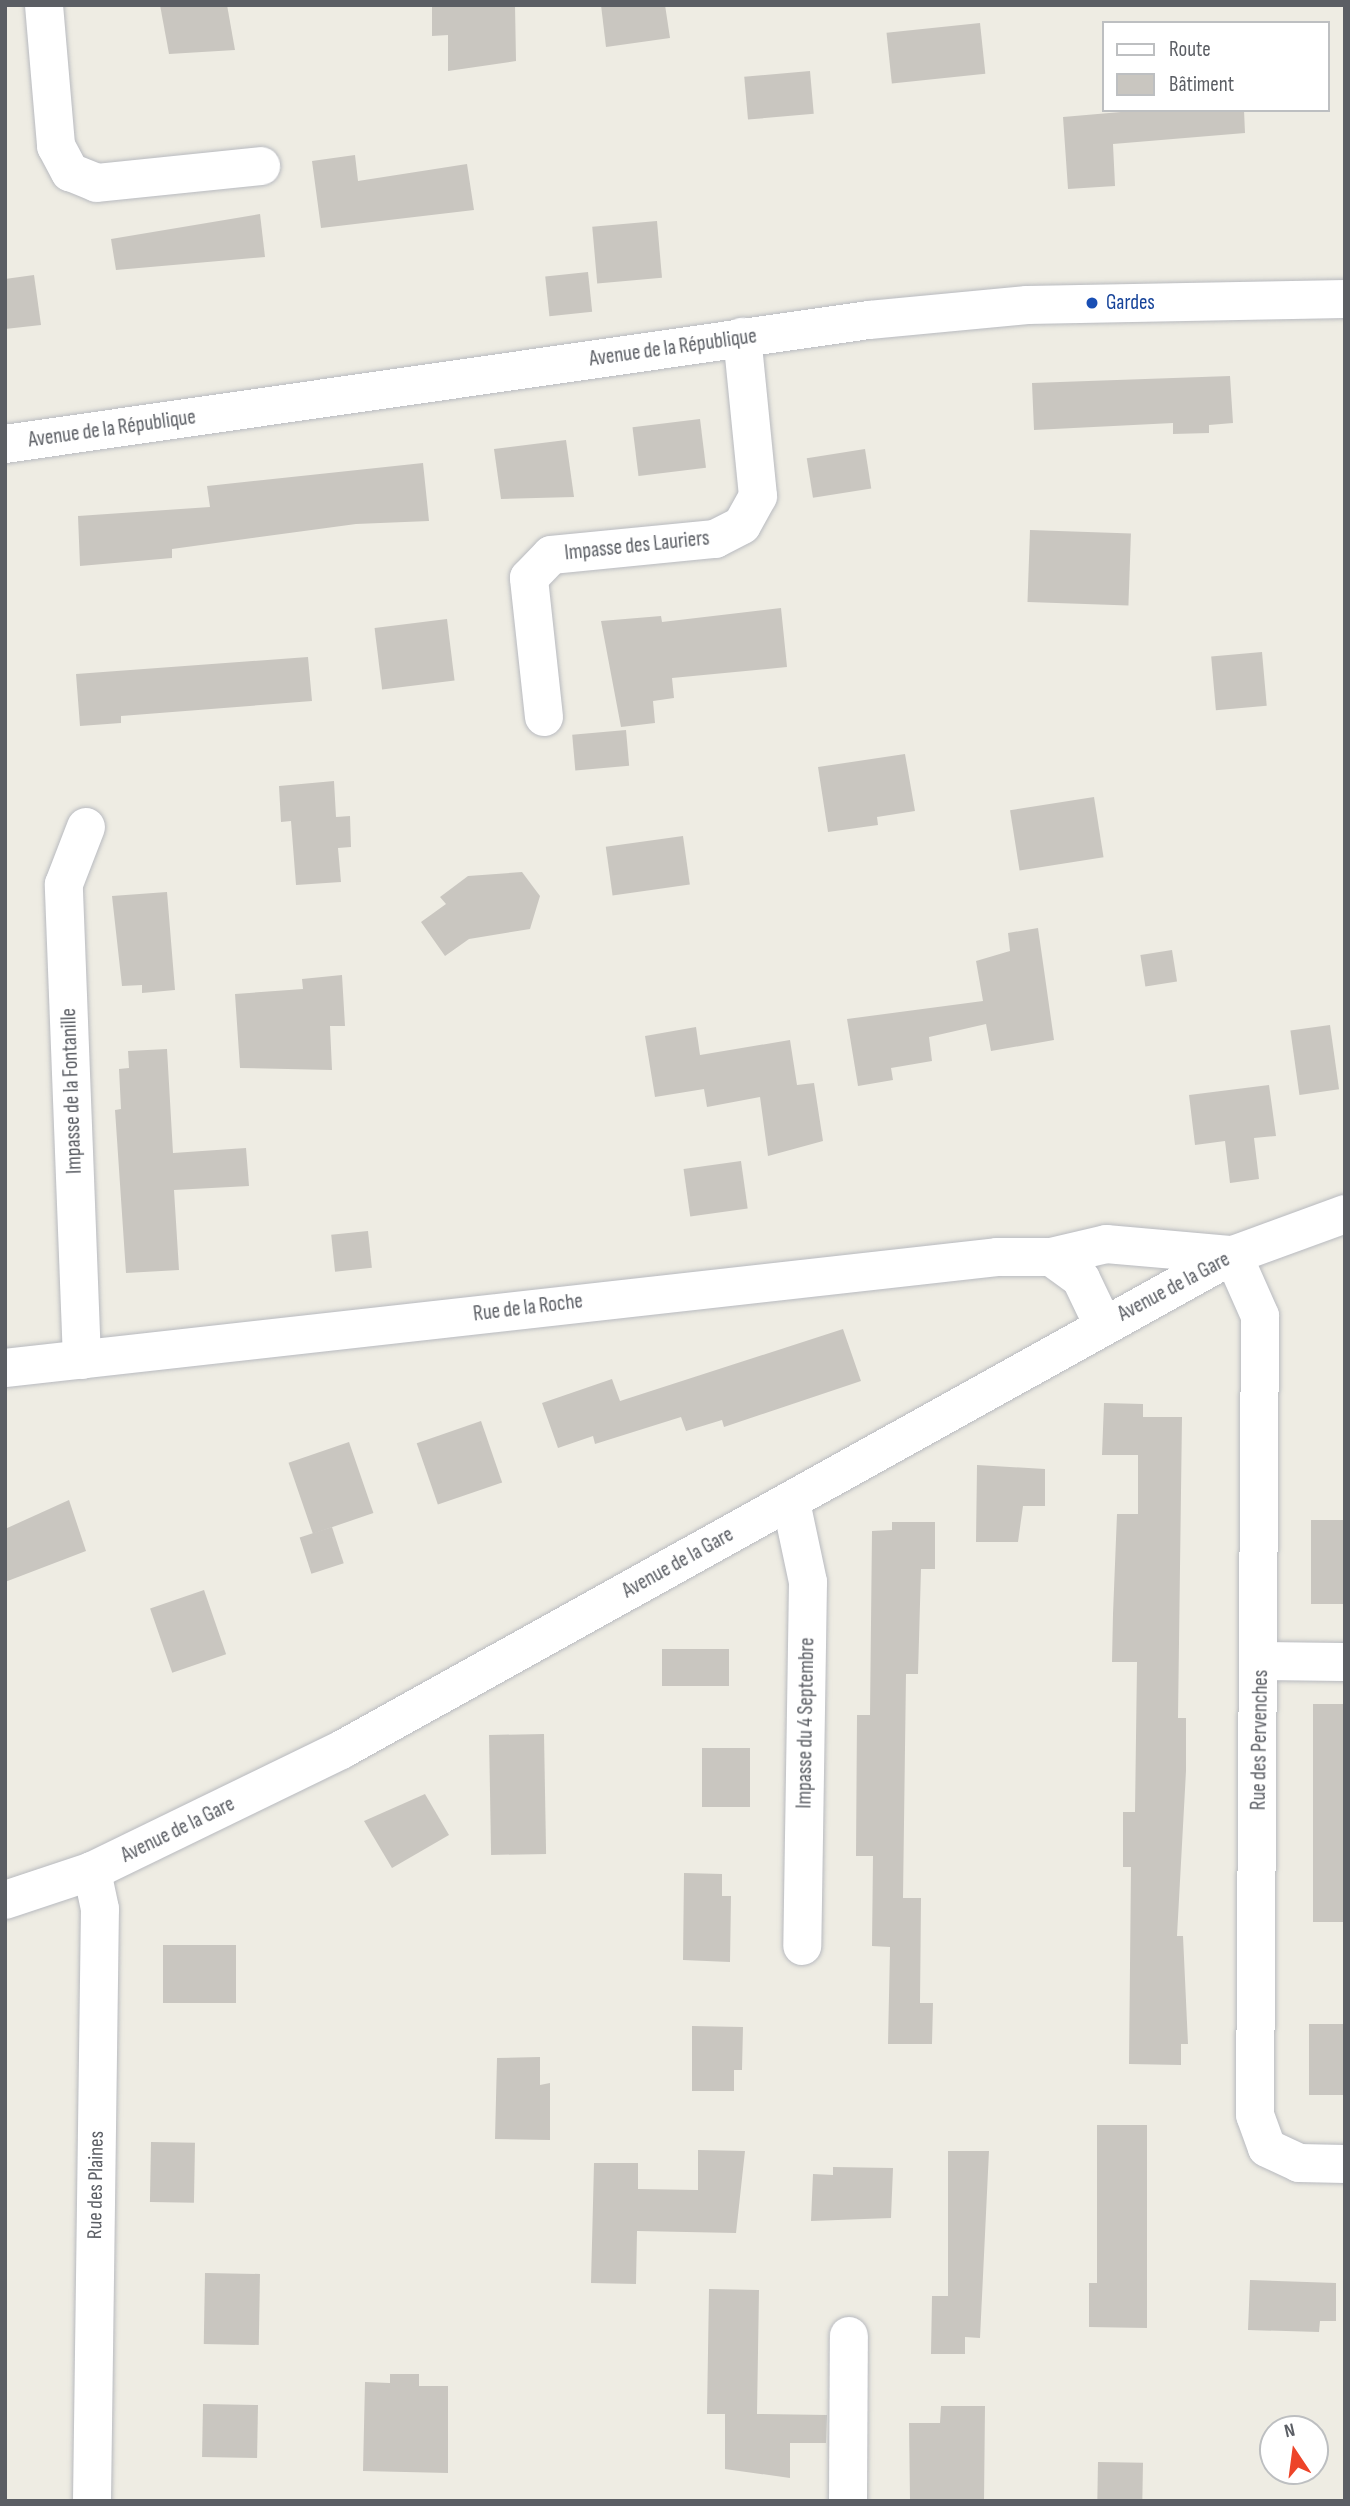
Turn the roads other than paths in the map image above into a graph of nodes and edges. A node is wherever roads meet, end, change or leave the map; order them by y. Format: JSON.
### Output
{"nodes":[{"id":1,"x":44,"y":5,"type":"edge"},
{"id":2,"x":261,"y":166,"type":"dead end"},
{"id":3,"x":1345,"y":299,"type":"edge"},
{"id":4,"x":742,"y":337,"type":"junction"},
{"id":5,"x":5,"y":444,"type":"edge"},
{"id":6,"x":544,"y":717,"type":"dead end"},
{"id":7,"x":86,"y":827,"type":"dead end"},
{"id":8,"x":1345,"y":1214,"type":"edge"},
{"id":9,"x":1233,"y":1255,"type":"junction"},
{"id":10,"x":1051,"y":1257,"type":"junction"},
{"id":11,"x":1104,"y":1325,"type":"junction"},
{"id":12,"x":82,"y":1360,"type":"junction"},
{"id":13,"x":5,"y":1368,"type":"edge"},
{"id":14,"x":791,"y":1502,"type":"junction"},
{"id":15,"x":1261,"y":1661,"type":"junction"},
{"id":16,"x":1345,"y":1662,"type":"edge"},
{"id":17,"x":92,"y":1871,"type":"junction"},
{"id":18,"x":5,"y":1900,"type":"edge"},
{"id":19,"x":802,"y":1946,"type":"dead end"},
{"id":20,"x":1345,"y":2164,"type":"edge"},
{"id":21,"x":849,"y":2336,"type":"dead end"},
{"id":22,"x":92,"y":2501,"type":"edge"},
{"id":23,"x":848,"y":2501,"type":"edge"}],
"edges":[{"from":1,"to":2,"type":"street"},
{"from":3,"to":4,"type":"street","name":"Avenue de la République"},
{"from":4,"to":5,"type":"street","name":"Avenue de la République"},
{"from":4,"to":6,"type":"street","name":"Impasse des Lauriers"},
{"from":7,"to":12,"type":"street","name":"Impasse de la Fontanille"},
{"from":8,"to":9,"type":"street","name":"Avenue de la Gare"},
{"from":9,"to":10,"type":"street","name":"Rue de la Roche"},
{"from":9,"to":11,"type":"street","name":"Avenue de la Gare"},
{"from":9,"to":15,"type":"street","name":"Rue des Pervenches"},
{"from":10,"to":11,"type":"street"},
{"from":10,"to":12,"type":"street","name":"Rue de la Roche"},
{"from":11,"to":14,"type":"street","name":"Avenue de la Gare"},
{"from":12,"to":13,"type":"street","name":"Rue de la Roche"},
{"from":14,"to":17,"type":"street","name":"Avenue de la Gare"},
{"from":14,"to":19,"type":"street","name":"Impasse du 4 Septembre"},
{"from":15,"to":16,"type":"street"},
{"from":15,"to":20,"type":"street","name":"Rue des Pervenches"},
{"from":17,"to":18,"type":"street","name":"Avenue de la Gare"},
{"from":17,"to":22,"type":"street","name":"Rue des Plaines"},
{"from":21,"to":23,"type":"street"}]}
